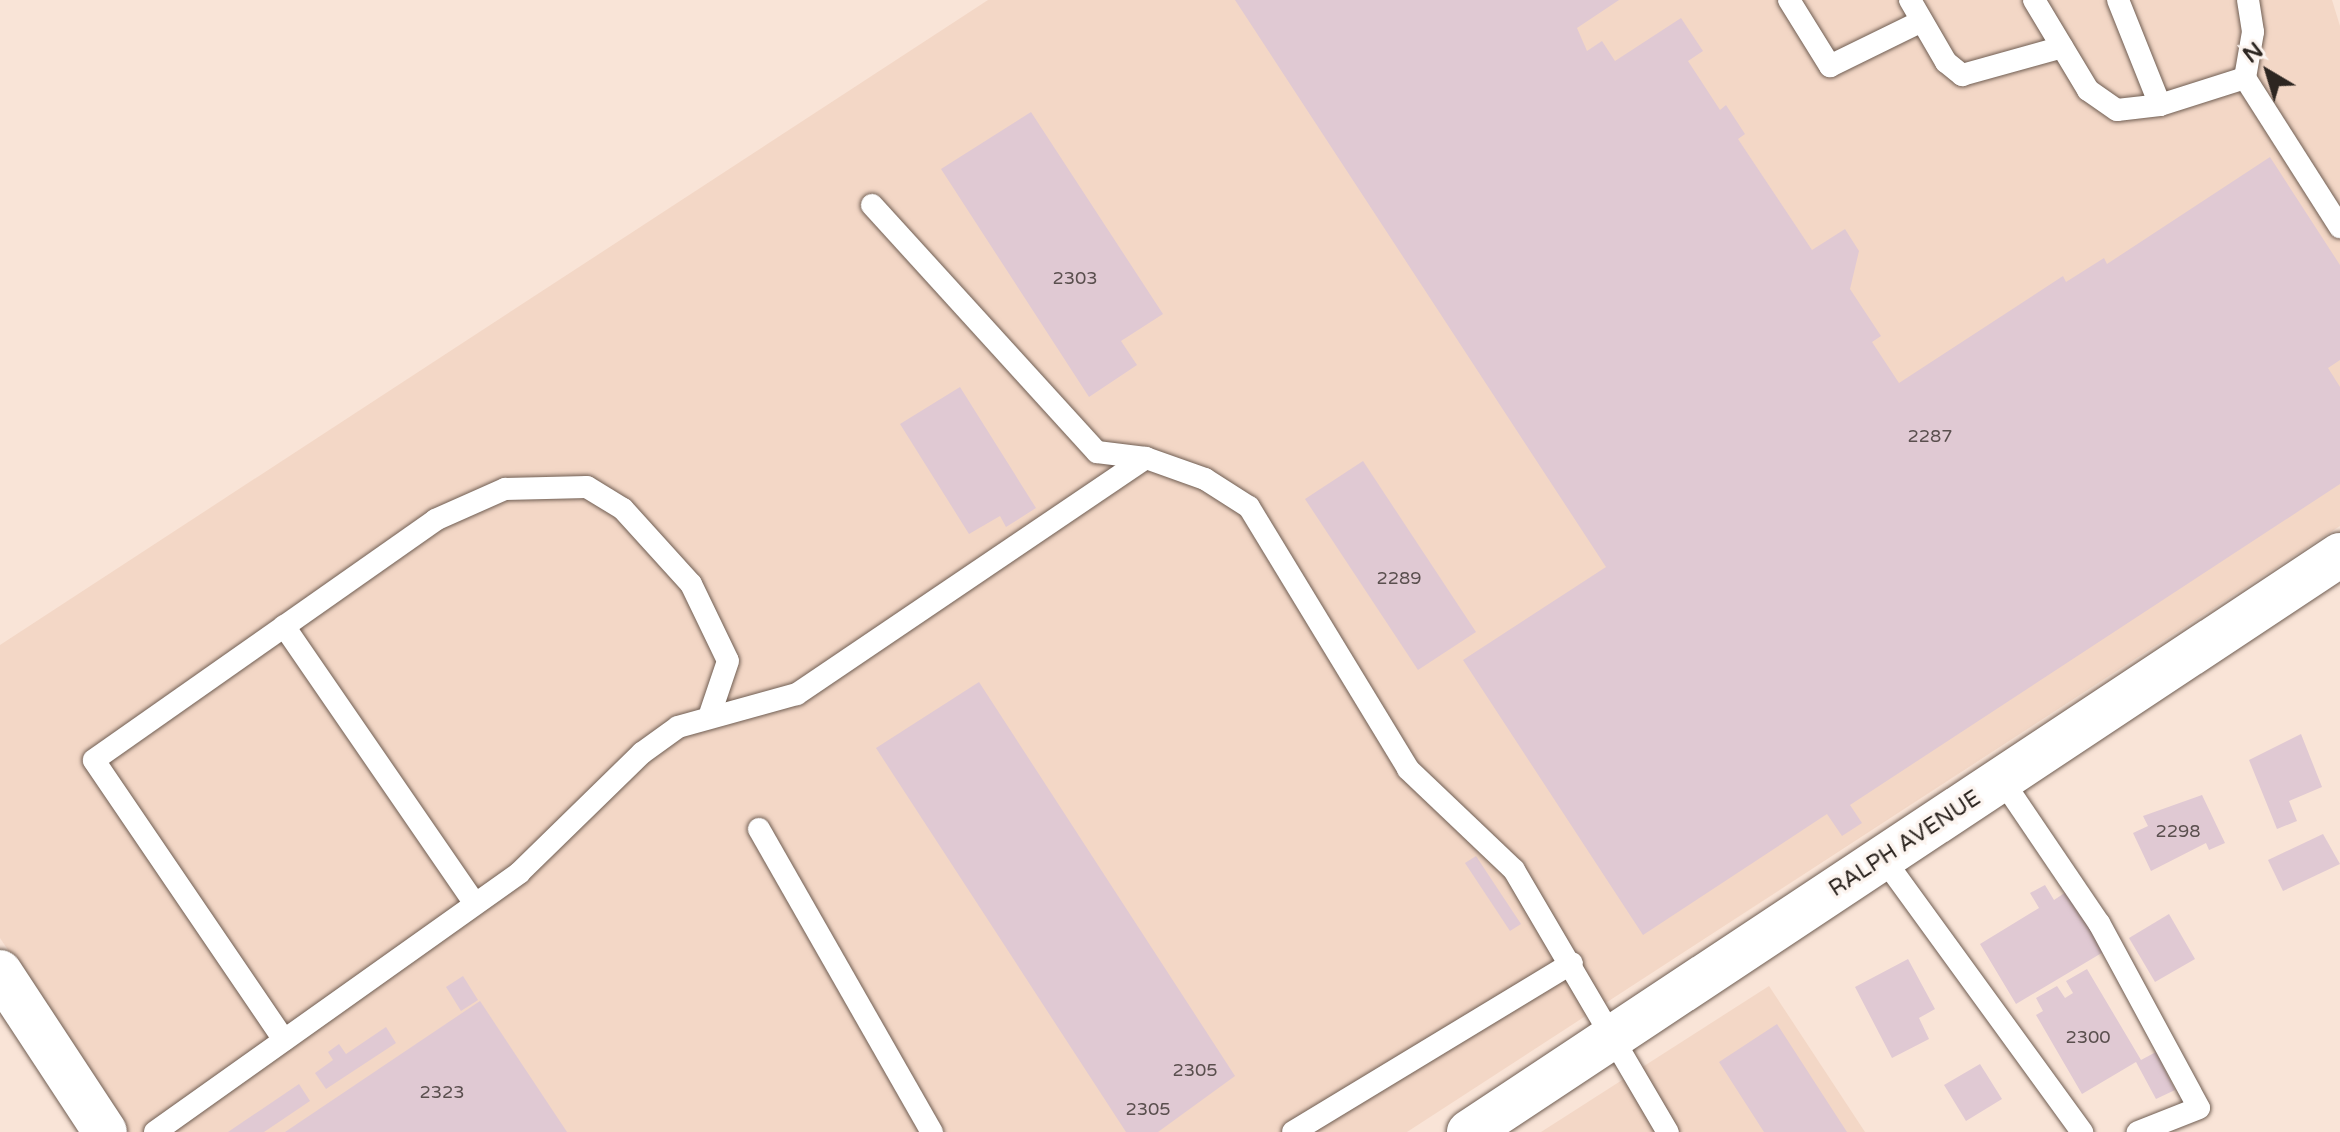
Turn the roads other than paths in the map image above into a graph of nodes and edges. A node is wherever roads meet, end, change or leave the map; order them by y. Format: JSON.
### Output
{"nodes":[{"id":1,"x":1789,"y":0,"type":"edge"},
{"id":2,"x":1910,"y":0,"type":"edge"},
{"id":3,"x":2034,"y":0,"type":"edge"},
{"id":4,"x":2118,"y":0,"type":"edge"},
{"id":5,"x":2248,"y":0,"type":"edge"},
{"id":6,"x":1922,"y":21,"type":"junction"},
{"id":7,"x":2062,"y":47,"type":"junction"},
{"id":8,"x":2245,"y":78,"type":"junction"},
{"id":9,"x":2160,"y":105,"type":"junction"},
{"id":10,"x":872,"y":205,"type":"dead end"},
{"id":11,"x":2340,"y":227,"type":"edge"},
{"id":12,"x":1146,"y":458,"type":"junction"},
{"id":13,"x":2340,"y":555,"type":"edge"},
{"id":14,"x":284,"y":626,"type":"junction"},
{"id":15,"x":709,"y":717,"type":"junction"},
{"id":16,"x":2002,"y":780,"type":"junction"},
{"id":17,"x":759,"y":829,"type":"dead end"},
{"id":18,"x":1883,"y":858,"type":"junction"},
{"id":19,"x":475,"y":904,"type":"junction"},
{"id":20,"x":1572,"y":963,"type":"junction"},
{"id":21,"x":0,"y":972,"type":"edge"},
{"id":22,"x":1617,"y":1036,"type":"junction"},
{"id":23,"x":284,"y":1040,"type":"junction"},
{"id":24,"x":105,"y":1132,"type":"edge"},
{"id":25,"x":155,"y":1132,"type":"edge"},
{"id":26,"x":932,"y":1132,"type":"edge"},
{"id":27,"x":1293,"y":1132,"type":"edge"},
{"id":28,"x":1469,"y":1132,"type":"edge"},
{"id":29,"x":1668,"y":1132,"type":"edge"},
{"id":30,"x":2082,"y":1132,"type":"edge"},
{"id":31,"x":2138,"y":1132,"type":"edge"}],
"edges":[{"from":1,"to":6,"type":"lane"},
{"from":2,"to":6,"type":"lane"},
{"from":3,"to":7,"type":"lane"},
{"from":4,"to":9,"type":"lane"},
{"from":5,"to":8,"type":"lane"},
{"from":6,"to":7,"type":"lane"},
{"from":7,"to":9,"type":"lane"},
{"from":8,"to":9,"type":"lane"},
{"from":8,"to":11,"type":"lane"},
{"from":10,"to":12,"type":"lane"},
{"from":12,"to":15,"type":"lane"},
{"from":12,"to":20,"type":"lane"},
{"from":13,"to":16,"type":"street","name":"RALPH AVENUE"},
{"from":14,"to":15,"type":"lane"},
{"from":14,"to":19,"type":"lane"},
{"from":14,"to":23,"type":"lane"},
{"from":15,"to":19,"type":"lane"},
{"from":16,"to":18,"type":"street","name":"RALPH AVENUE"},
{"from":16,"to":31,"type":"lane"},
{"from":17,"to":26,"type":"lane"},
{"from":18,"to":22,"type":"street","name":"RALPH AVENUE"},
{"from":18,"to":30,"type":"lane"},
{"from":19,"to":23,"type":"lane"},
{"from":20,"to":22,"type":"lane"},
{"from":20,"to":27,"type":"lane"},
{"from":21,"to":24,"type":"street"},
{"from":22,"to":28,"type":"street","name":"RALPH AVENUE"},
{"from":22,"to":29,"type":"lane"},
{"from":23,"to":25,"type":"lane"}]}
